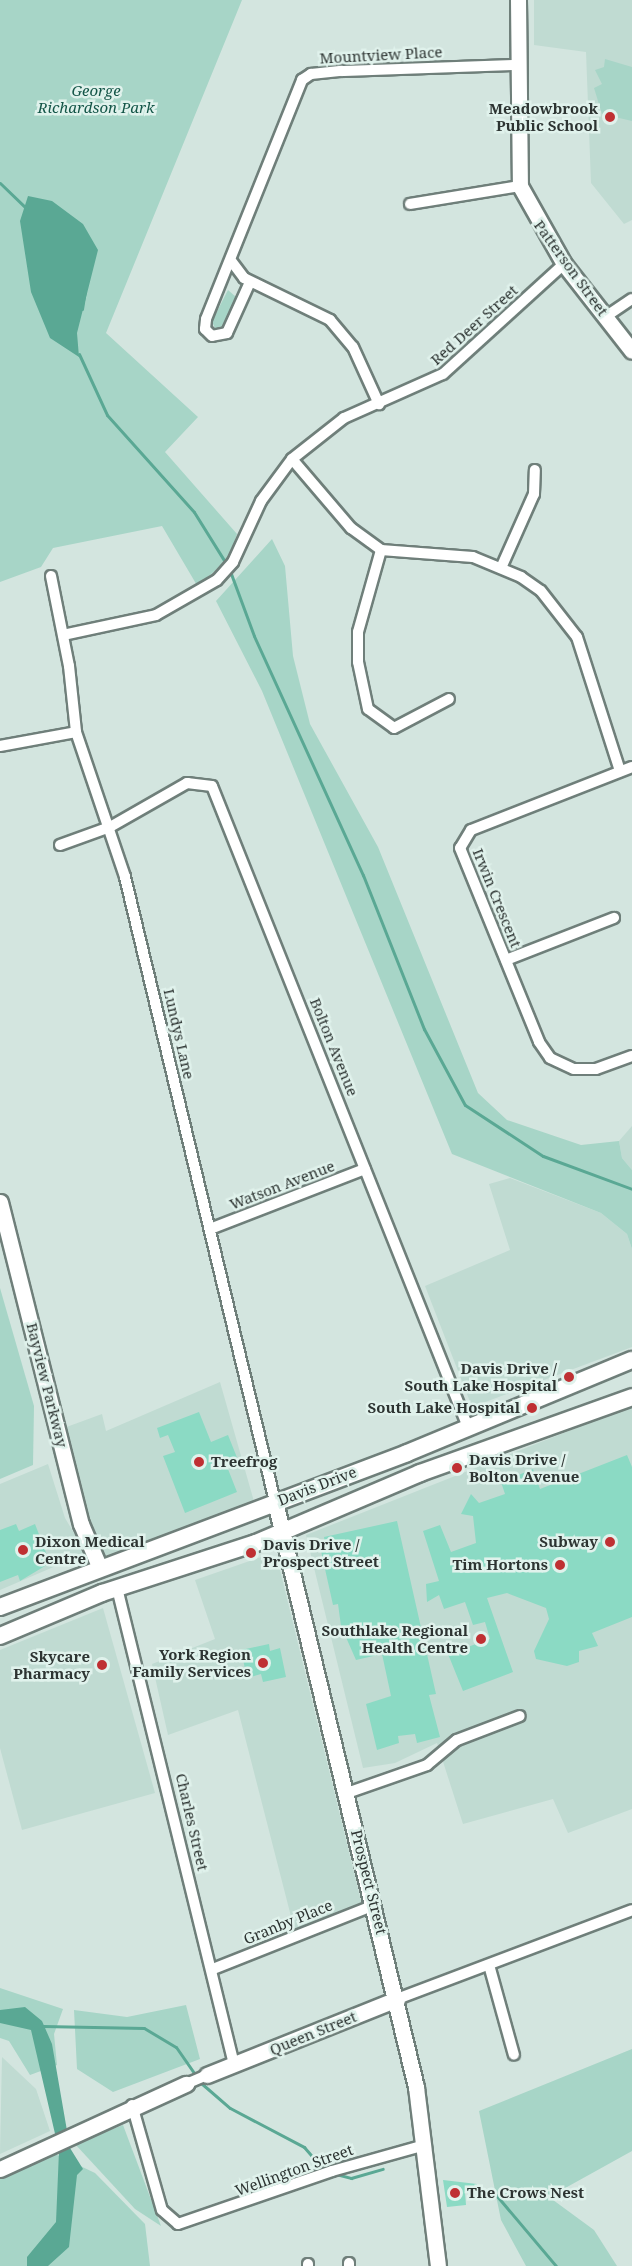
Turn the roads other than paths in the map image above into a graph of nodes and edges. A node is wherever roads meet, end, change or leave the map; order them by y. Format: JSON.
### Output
{"nodes":[{"id":1,"x":518,"y":0,"type":"edge"},
{"id":2,"x":515,"y":65,"type":"junction"},
{"id":3,"x":520,"y":186,"type":"junction"},
{"id":4,"x":410,"y":204,"type":"dead end"},
{"id":5,"x":232,"y":262,"type":"junction"},
{"id":6,"x":564,"y":264,"type":"junction"},
{"id":7,"x":250,"y":282,"type":"junction"},
{"id":8,"x":632,"y":299,"type":"edge"},
{"id":9,"x":605,"y":317,"type":"junction"},
{"id":10,"x":632,"y":351,"type":"edge"},
{"id":11,"x":379,"y":404,"type":"junction"},
{"id":12,"x":292,"y":459,"type":"junction"},
{"id":13,"x":535,"y":470,"type":"dead end"},
{"id":14,"x":381,"y":550,"type":"junction"},
{"id":15,"x":501,"y":568,"type":"junction"},
{"id":16,"x":51,"y":576,"type":"dead end"},
{"id":17,"x":63,"y":635,"type":"junction"},
{"id":18,"x":449,"y":699,"type":"dead end"},
{"id":19,"x":75,"y":732,"type":"junction"},
{"id":20,"x":0,"y":746,"type":"edge"},
{"id":21,"x":632,"y":767,"type":"edge"},
{"id":22,"x":620,"y":771,"type":"junction"},
{"id":23,"x":110,"y":827,"type":"junction"},
{"id":24,"x":60,"y":844,"type":"dead end"},
{"id":25,"x":614,"y":918,"type":"dead end"},
{"id":26,"x":506,"y":960,"type":"junction"},
{"id":27,"x":632,"y":1056,"type":"edge"},
{"id":28,"x":365,"y":1169,"type":"junction"},
{"id":29,"x":0,"y":1203,"type":"edge"},
{"id":30,"x":210,"y":1229,"type":"junction"},
{"id":31,"x":632,"y":1360,"type":"edge"},
{"id":32,"x":632,"y":1397,"type":"edge"},
{"id":33,"x":468,"y":1427,"type":"junction"},
{"id":34,"x":275,"y":1502,"type":"junction"},
{"id":35,"x":282,"y":1532,"type":"junction"},
{"id":36,"x":99,"y":1566,"type":"junction"},
{"id":37,"x":117,"y":1588,"type":"junction"},
{"id":38,"x":0,"y":1607,"type":"edge"},
{"id":39,"x":0,"y":1636,"type":"edge"},
{"id":40,"x":520,"y":1716,"type":"dead end"},
{"id":41,"x":347,"y":1792,"type":"junction"},
{"id":42,"x":375,"y":1905,"type":"junction"},
{"id":43,"x":632,"y":1910,"type":"edge"},
{"id":44,"x":489,"y":1965,"type":"junction"},
{"id":45,"x":213,"y":1969,"type":"junction"},
{"id":46,"x":397,"y":1999,"type":"junction"},
{"id":47,"x":514,"y":2055,"type":"dead end"},
{"id":48,"x":234,"y":2064,"type":"junction"},
{"id":49,"x":207,"y":2075,"type":"joint"},
{"id":50,"x":186,"y":2084,"type":"joint"},
{"id":51,"x":132,"y":2105,"type":"junction"},
{"id":52,"x":425,"y":2145,"type":"junction"},
{"id":53,"x":0,"y":2169,"type":"edge"},
{"id":54,"x":438,"y":2266,"type":"edge"}],
"edges":[{"from":1,"to":2,"type":"main road","name":"Patterson Street"},
{"from":2,"to":3,"type":"main road","name":"Patterson Street"},
{"from":2,"to":5,"type":"street","name":"Mountview Place"},
{"from":3,"to":4,"type":"street"},
{"from":3,"to":6,"type":"main road","name":"Patterson Street"},
{"from":5,"to":7,"type":"street"},
{"from":5,"to":7,"type":"street","name":"Mountview Place"},
{"from":6,"to":9,"type":"main road","name":"Patterson Street"},
{"from":6,"to":11,"type":"street","name":"Red Deer Street"},
{"from":7,"to":11,"type":"street"},
{"from":8,"to":9,"type":"street"},
{"from":9,"to":10,"type":"main road","name":"Patterson Street"},
{"from":11,"to":12,"type":"street","name":"Red Deer Street"},
{"from":12,"to":14,"type":"street"},
{"from":12,"to":17,"type":"street","name":"Red Deer Street"},
{"from":13,"to":15,"type":"street"},
{"from":14,"to":15,"type":"street"},
{"from":14,"to":18,"type":"street"},
{"from":15,"to":22,"type":"street"},
{"from":16,"to":17,"type":"street","name":"Lundys Lane"},
{"from":17,"to":19,"type":"street","name":"Lundys Lane"},
{"from":19,"to":20,"type":"street"},
{"from":19,"to":23,"type":"street","name":"Lundys Lane"},
{"from":21,"to":22,"type":"street","name":"Irwin Crescent"},
{"from":22,"to":26,"type":"street","name":"Irwin Crescent"},
{"from":23,"to":24,"type":"street"},
{"from":23,"to":28,"type":"street","name":"Bolton Avenue"},
{"from":23,"to":30,"type":"street","name":"Lundys Lane"},
{"from":25,"to":26,"type":"street"},
{"from":26,"to":27,"type":"street","name":"Irwin Crescent"},
{"from":28,"to":30,"type":"street","name":"Watson Avenue"},
{"from":28,"to":33,"type":"street","name":"Bolton Avenue"},
{"from":29,"to":36,"type":"main road","name":"Bayview Parkway"},
{"from":30,"to":34,"type":"street","name":"Lundys Lane"},
{"from":31,"to":33,"type":"main road","name":"Davis Drive"},
{"from":32,"to":35,"type":"main road","name":"Davis Drive"},
{"from":33,"to":34,"type":"main road","name":"Davis Drive"},
{"from":34,"to":35,"type":"main road","name":"Prospect Street"},
{"from":34,"to":36,"type":"main road","name":"Davis Drive"},
{"from":35,"to":37,"type":"main road","name":"Davis Drive"},
{"from":35,"to":41,"type":"main road","name":"Prospect Street"},
{"from":36,"to":38,"type":"main road","name":"Davis Drive"},
{"from":37,"to":39,"type":"main road","name":"Davis Drive"},
{"from":37,"to":45,"type":"street","name":"Charles Street"},
{"from":40,"to":41,"type":"street"},
{"from":41,"to":42,"type":"main road","name":"Prospect Street"},
{"from":42,"to":45,"type":"street","name":"Granby Place"},
{"from":42,"to":46,"type":"main road","name":"Prospect Street"},
{"from":43,"to":44,"type":"street","name":"Queen Street"},
{"from":44,"to":46,"type":"street","name":"Queen Street"},
{"from":44,"to":47,"type":"street"},
{"from":45,"to":48,"type":"street","name":"Charles Street"},
{"from":46,"to":48,"type":"main road","name":"Queen Street"},
{"from":46,"to":52,"type":"main road","name":"Prospect Street"},
{"from":48,"to":49,"type":"main road","name":"Queen Street"},
{"from":49,"to":50,"type":"street","name":"Queen Street"},
{"from":50,"to":51,"type":"main road","name":"Queen Street"},
{"from":51,"to":52,"type":"street","name":"Wellington Street"},
{"from":51,"to":53,"type":"main road","name":"Queen Street"},
{"from":52,"to":54,"type":"main road","name":"Prospect Street"}]}
